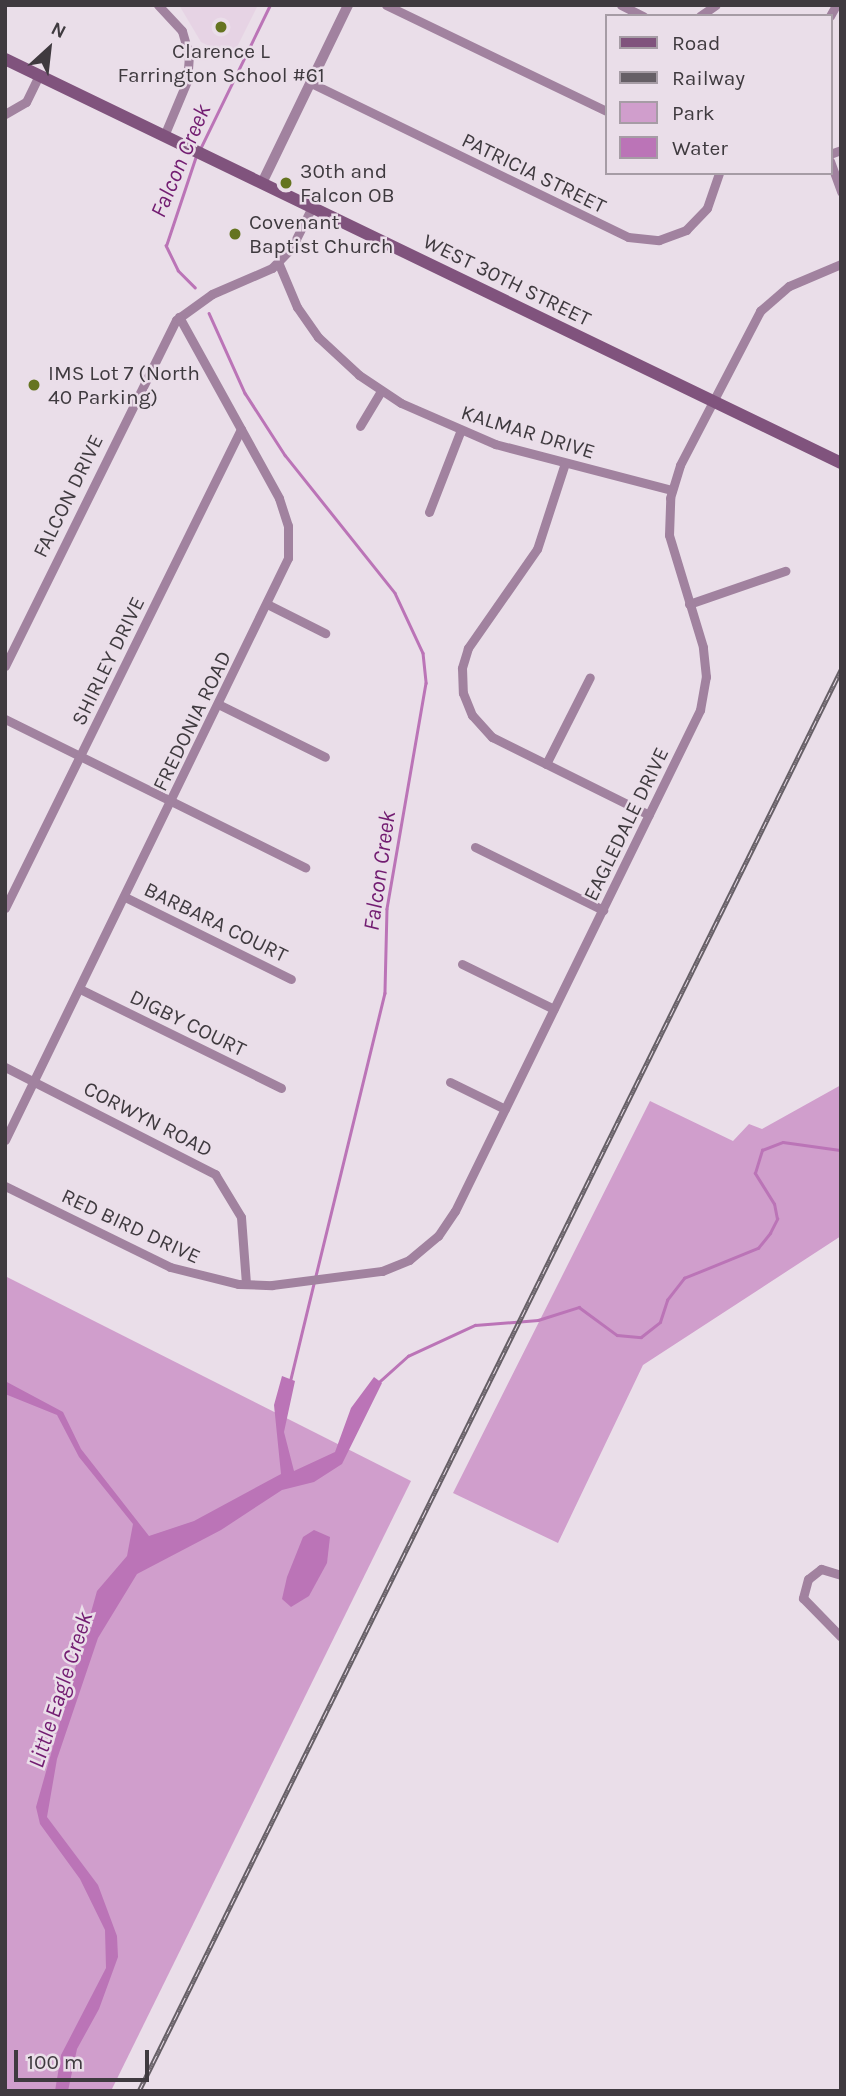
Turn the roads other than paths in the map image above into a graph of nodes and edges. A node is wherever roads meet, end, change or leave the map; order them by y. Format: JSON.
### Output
{"nodes":[{"id":1,"x":158,"y":5,"type":"edge"},
{"id":2,"x":348,"y":5,"type":"edge"},
{"id":3,"x":386,"y":5,"type":"edge"},
{"id":4,"x":621,"y":5,"type":"edge"},
{"id":5,"x":639,"y":14,"type":"edge"},
{"id":6,"x":5,"y":59,"type":"edge"},
{"id":7,"x":39,"y":75,"type":"junction"},
{"id":8,"x":310,"y":83,"type":"junction"},
{"id":9,"x":604,"y":110,"type":"edge"},
{"id":10,"x":5,"y":114,"type":"edge"},
{"id":11,"x":164,"y":136,"type":"junction"},
{"id":12,"x":832,"y":167,"type":"edge"},
{"id":13,"x":718,"y":175,"type":"edge"},
{"id":14,"x":262,"y":183,"type":"junction"},
{"id":15,"x":841,"y":192,"type":"edge"},
{"id":16,"x":312,"y":207,"type":"junction"},
{"id":17,"x":278,"y":262,"type":"junction"},
{"id":18,"x":841,"y":264,"type":"edge"},
{"id":19,"x":179,"y":317,"type":"junction"},
{"id":20,"x":381,"y":391,"type":"junction"},
{"id":21,"x":711,"y":400,"type":"junction"},
{"id":22,"x":360,"y":426,"type":"dead end"},
{"id":23,"x":241,"y":429,"type":"junction"},
{"id":24,"x":460,"y":432,"type":"junction"},
{"id":25,"x":565,"y":463,"type":"junction"},
{"id":26,"x":841,"y":463,"type":"edge"},
{"id":27,"x":672,"y":490,"type":"junction"},
{"id":28,"x":429,"y":512,"type":"dead end"},
{"id":29,"x":785,"y":571,"type":"dead end"},
{"id":30,"x":689,"y":604,"type":"junction"},
{"id":31,"x":269,"y":605,"type":"junction"},
{"id":32,"x":325,"y":633,"type":"dead end"},
{"id":33,"x":5,"y":666,"type":"edge"},
{"id":34,"x":590,"y":677,"type":"dead end"},
{"id":35,"x":220,"y":705,"type":"junction"},
{"id":36,"x":5,"y":719,"type":"edge"},
{"id":37,"x":80,"y":756,"type":"junction"},
{"id":38,"x":325,"y":757,"type":"dead end"},
{"id":39,"x":546,"y":764,"type":"junction"},
{"id":40,"x":173,"y":801,"type":"junction"},
{"id":41,"x":649,"y":816,"type":"junction"},
{"id":42,"x":475,"y":847,"type":"dead end"},
{"id":43,"x":305,"y":867,"type":"dead end"},
{"id":44,"x":125,"y":897,"type":"junction"},
{"id":45,"x":5,"y":908,"type":"edge"},
{"id":46,"x":603,"y":910,"type":"junction"},
{"id":47,"x":462,"y":964,"type":"dead end"},
{"id":48,"x":291,"y":979,"type":"dead end"},
{"id":49,"x":80,"y":989,"type":"junction"},
{"id":50,"x":554,"y":1009,"type":"junction"},
{"id":51,"x":5,"y":1067,"type":"edge"},
{"id":52,"x":34,"y":1081,"type":"junction"},
{"id":53,"x":450,"y":1082,"type":"dead end"},
{"id":54,"x":281,"y":1088,"type":"dead end"},
{"id":55,"x":505,"y":1109,"type":"junction"},
{"id":56,"x":5,"y":1140,"type":"edge"},
{"id":57,"x":5,"y":1186,"type":"edge"},
{"id":58,"x":246,"y":1284,"type":"junction"},
{"id":59,"x":841,"y":1575,"type":"edge"},
{"id":60,"x":841,"y":1637,"type":"edge"}],
"edges":[{"from":1,"to":11,"type":"street"},
{"from":2,"to":8,"type":"street"},
{"from":3,"to":9,"type":"street"},
{"from":4,"to":5,"type":"street"},
{"from":6,"to":7,"type":"main road","name":"WEST 30TH STREET"},
{"from":7,"to":10,"type":"street"},
{"from":7,"to":11,"type":"main road","name":"WEST 30TH STREET"},
{"from":8,"to":13,"type":"street","name":"PATRICIA STREET"},
{"from":8,"to":14,"type":"street"},
{"from":11,"to":14,"type":"main road","name":"WEST 30TH STREET"},
{"from":12,"to":15,"type":"street"},
{"from":14,"to":16,"type":"main road","name":"WEST 30TH STREET"},
{"from":16,"to":17,"type":"street","name":"FALCON DRIVE"},
{"from":16,"to":21,"type":"main road","name":"WEST 30TH STREET"},
{"from":17,"to":19,"type":"street","name":"FALCON DRIVE"},
{"from":17,"to":20,"type":"street","name":"KALMAR DRIVE"},
{"from":18,"to":21,"type":"street","name":"EAGLEDALE DRIVE"},
{"from":19,"to":23,"type":"street","name":"FREDONIA ROAD"},
{"from":19,"to":33,"type":"street","name":"FALCON DRIVE"},
{"from":20,"to":22,"type":"street"},
{"from":20,"to":24,"type":"street","name":"KALMAR DRIVE"},
{"from":21,"to":26,"type":"main road","name":"WEST 30TH STREET"},
{"from":21,"to":27,"type":"street","name":"EAGLEDALE DRIVE"},
{"from":23,"to":31,"type":"street","name":"FREDONIA ROAD"},
{"from":23,"to":37,"type":"street","name":"SHIRLEY DRIVE"},
{"from":24,"to":25,"type":"street","name":"KALMAR DRIVE"},
{"from":24,"to":28,"type":"street"},
{"from":25,"to":27,"type":"street","name":"KALMAR DRIVE"},
{"from":25,"to":39,"type":"street"},
{"from":27,"to":30,"type":"street","name":"EAGLEDALE DRIVE"},
{"from":29,"to":30,"type":"street"},
{"from":30,"to":41,"type":"street","name":"EAGLEDALE DRIVE"},
{"from":31,"to":32,"type":"street"},
{"from":31,"to":35,"type":"street","name":"FREDONIA ROAD"},
{"from":34,"to":39,"type":"street"},
{"from":35,"to":38,"type":"street"},
{"from":35,"to":40,"type":"street","name":"FREDONIA ROAD"},
{"from":36,"to":37,"type":"street"},
{"from":37,"to":40,"type":"street"},
{"from":37,"to":45,"type":"street","name":"SHIRLEY DRIVE"},
{"from":39,"to":41,"type":"street"},
{"from":40,"to":43,"type":"street"},
{"from":40,"to":44,"type":"street","name":"FREDONIA ROAD"},
{"from":41,"to":46,"type":"street","name":"EAGLEDALE DRIVE"},
{"from":42,"to":46,"type":"street"},
{"from":44,"to":48,"type":"street","name":"BARBARA COURT"},
{"from":44,"to":49,"type":"street","name":"FREDONIA ROAD"},
{"from":46,"to":50,"type":"street","name":"EAGLEDALE DRIVE"},
{"from":47,"to":50,"type":"street"},
{"from":49,"to":52,"type":"street","name":"FREDONIA ROAD"},
{"from":49,"to":54,"type":"street","name":"DIGBY COURT"},
{"from":50,"to":55,"type":"street","name":"EAGLEDALE DRIVE"},
{"from":51,"to":52,"type":"street"},
{"from":52,"to":56,"type":"street","name":"FREDONIA ROAD"},
{"from":52,"to":58,"type":"street","name":"CORWYN ROAD"},
{"from":53,"to":55,"type":"street"},
{"from":55,"to":58,"type":"street","name":"EAGLEDALE DRIVE"},
{"from":57,"to":58,"type":"street","name":"RED BIRD DRIVE"},
{"from":59,"to":60,"type":"street"}]}
